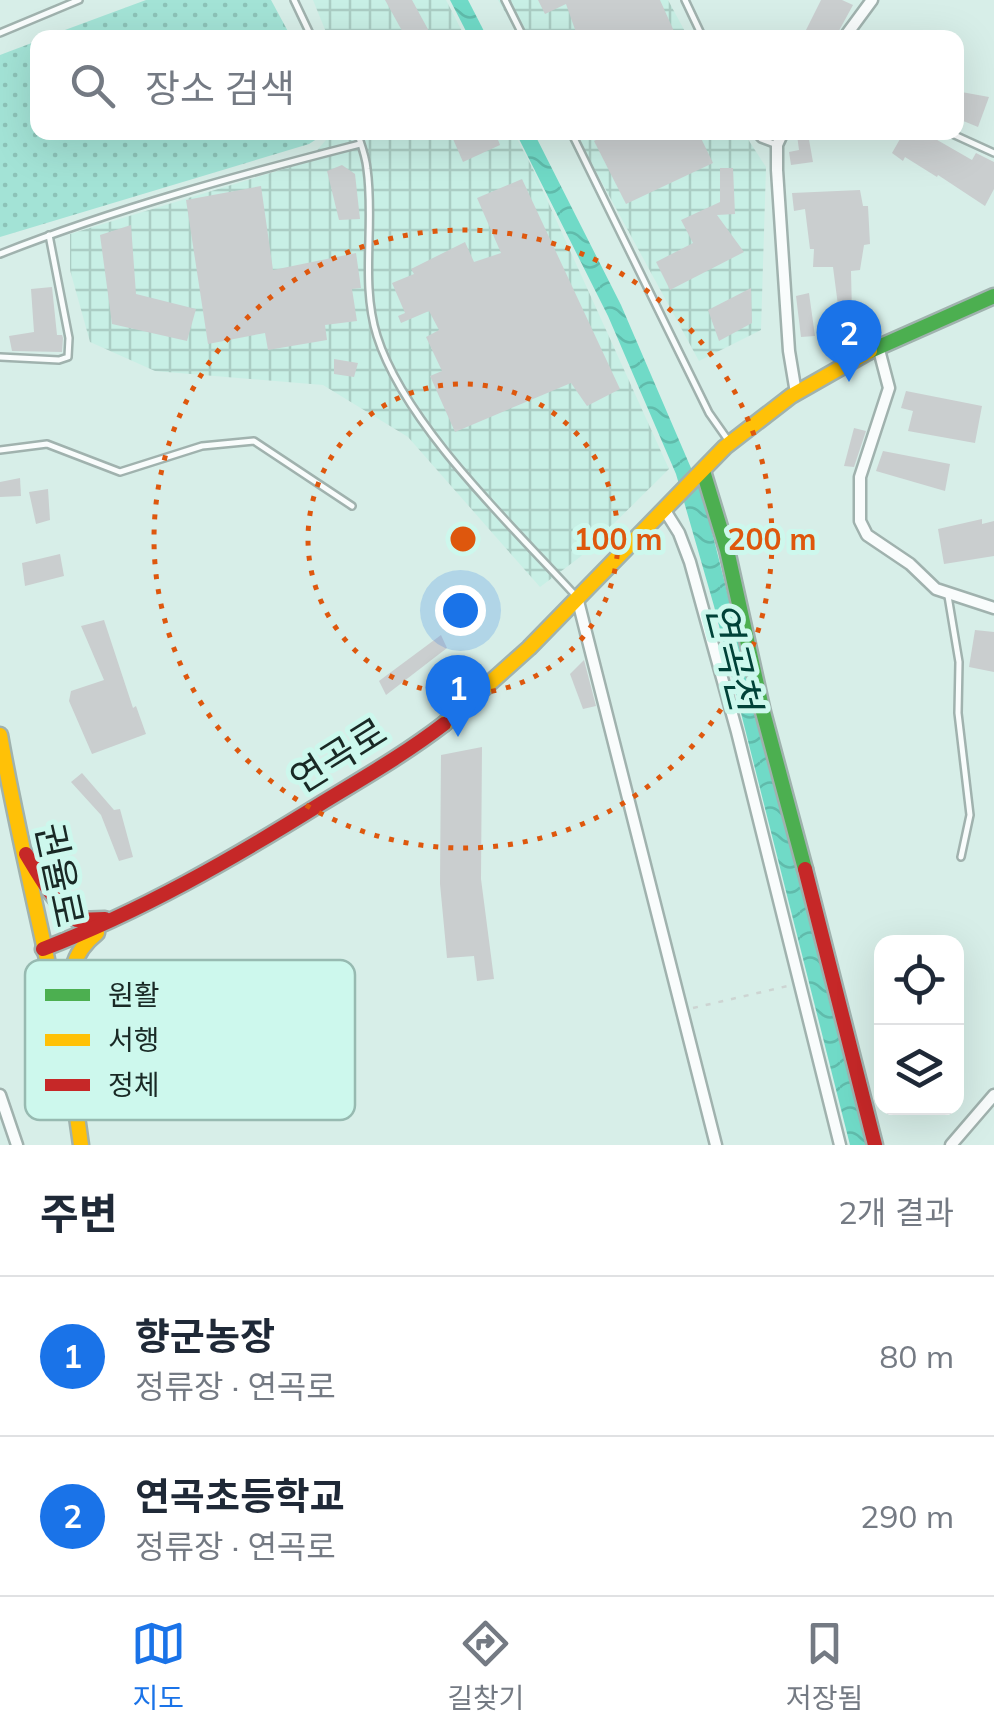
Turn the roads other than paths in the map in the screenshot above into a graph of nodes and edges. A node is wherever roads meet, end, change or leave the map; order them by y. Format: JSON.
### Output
{"nodes":[{"id":1,"x":79,"y":0,"type":"edge"},
{"id":2,"x":294,"y":0,"type":"edge"},
{"id":3,"x":505,"y":0,"type":"edge"},
{"id":4,"x":685,"y":0,"type":"edge"},
{"id":5,"x":872,"y":0,"type":"edge"},
{"id":6,"x":308,"y":30,"type":"edge"},
{"id":7,"x":520,"y":30,"type":"edge"},
{"id":8,"x":699,"y":30,"type":"edge"},
{"id":9,"x":850,"y":30,"type":"edge"},
{"id":10,"x":0,"y":32,"type":"edge"},
{"id":11,"x":964,"y":139,"type":"edge"},
{"id":12,"x":359,"y":140,"type":"edge"},
{"id":13,"x":575,"y":140,"type":"edge"},
{"id":14,"x":761,"y":140,"type":"edge"},
{"id":15,"x":779,"y":140,"type":"edge"},
{"id":16,"x":360,"y":144,"type":"junction"},
{"id":17,"x":776,"y":146,"type":"junction"},
{"id":18,"x":994,"y":153,"type":"edge"},
{"id":19,"x":50,"y":235,"type":"junction"},
{"id":20,"x":0,"y":254,"type":"edge"},
{"id":21,"x":994,"y":296,"type":"edge"},
{"id":22,"x":878,"y":346,"type":"junction"},
{"id":23,"x":0,"y":357,"type":"edge"},
{"id":24,"x":796,"y":393,"type":"junction"},
{"id":25,"x":730,"y":442,"type":"junction"},
{"id":26,"x":0,"y":450,"type":"edge"},
{"id":27,"x":702,"y":471,"type":"junction"},
{"id":28,"x":352,"y":506,"type":"dead end"},
{"id":29,"x":664,"y":508,"type":"junction"},
{"id":30,"x":947,"y":593,"type":"junction"},
{"id":31,"x":577,"y":598,"type":"junction"},
{"id":32,"x":994,"y":608,"type":"edge"},
{"id":33,"x":0,"y":735,"type":"edge"},
{"id":34,"x":19,"y":842,"type":"junction"},
{"id":35,"x":960,"y":857,"type":"dead end"},
{"id":36,"x":111,"y":920,"type":"junction"},
{"id":37,"x":42,"y":948,"type":"junction"},
{"id":38,"x":45,"y":960,"type":"edge"},
{"id":39,"x":75,"y":960,"type":"edge"},
{"id":40,"x":0,"y":1095,"type":"edge"},
{"id":41,"x":994,"y":1095,"type":"edge"},
{"id":42,"x":77,"y":1120,"type":"edge"},
{"id":43,"x":17,"y":1145,"type":"edge"},
{"id":44,"x":81,"y":1145,"type":"edge"},
{"id":45,"x":716,"y":1145,"type":"edge"},
{"id":46,"x":840,"y":1145,"type":"edge"},
{"id":47,"x":876,"y":1145,"type":"edge"},
{"id":48,"x":950,"y":1145,"type":"edge"}],
"edges":[{"from":1,"to":10,"type":"lane"},
{"from":2,"to":6,"type":"lane"},
{"from":3,"to":7,"type":"lane"},
{"from":4,"to":8,"type":"lane"},
{"from":5,"to":9,"type":"street"},
{"from":11,"to":18,"type":"lane"},
{"from":12,"to":16,"type":"lane"},
{"from":13,"to":25,"type":"lane"},
{"from":14,"to":17,"type":"lane"},
{"from":15,"to":17,"type":"street"},
{"from":16,"to":19,"type":"lane"},
{"from":16,"to":31,"type":"lane"},
{"from":17,"to":24,"type":"street"},
{"from":19,"to":20,"type":"lane"},
{"from":19,"to":23,"type":"lane"},
{"from":21,"to":22,"type":"street"},
{"from":22,"to":24,"type":"street"},
{"from":22,"to":30,"type":"street"},
{"from":24,"to":25,"type":"street"},
{"from":25,"to":27,"type":"street"},
{"from":26,"to":28,"type":"lane"},
{"from":27,"to":29,"type":"street","name":"연곡로"},
{"from":27,"to":47,"type":"street"},
{"from":29,"to":31,"type":"street","name":"연곡로"},
{"from":29,"to":46,"type":"street"},
{"from":30,"to":32,"type":"street"},
{"from":30,"to":35,"type":"lane"},
{"from":31,"to":36,"type":"street","name":"연곡로"},
{"from":31,"to":45,"type":"street"},
{"from":33,"to":34,"type":"street","name":"권율로"},
{"from":34,"to":36,"type":"street"},
{"from":34,"to":37,"type":"street","name":"권율로"},
{"from":36,"to":37,"type":"street","name":"연곡로"},
{"from":36,"to":39,"type":"street"},
{"from":37,"to":38,"type":"street","name":"권율로"},
{"from":40,"to":43,"type":"street"},
{"from":41,"to":48,"type":"street"},
{"from":42,"to":44,"type":"street","name":"권율로"}]}
